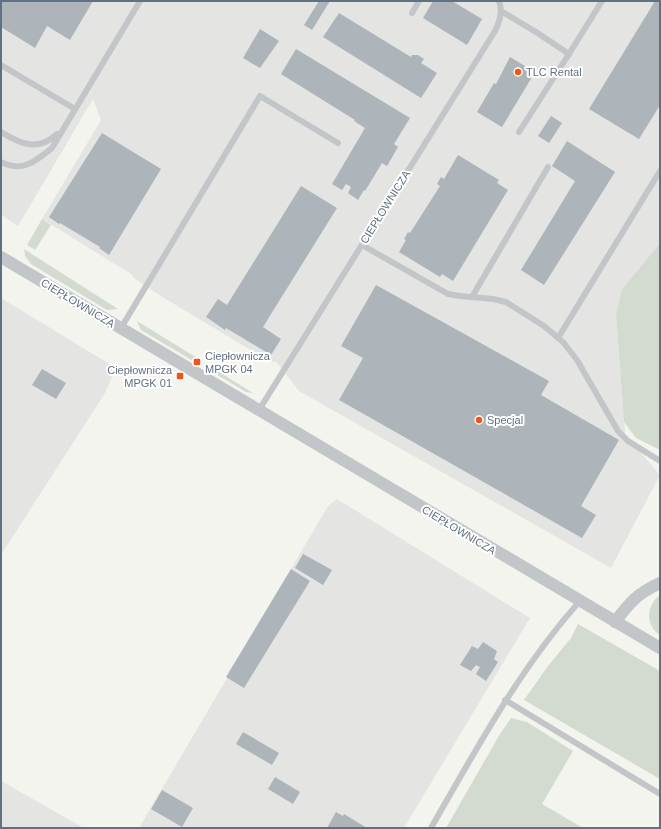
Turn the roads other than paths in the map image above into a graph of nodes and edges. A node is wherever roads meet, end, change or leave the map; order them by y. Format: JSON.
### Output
{"nodes":[{"id":1,"x":140,"y":1,"type":"edge"},
{"id":2,"x":419,"y":1,"type":"edge"},
{"id":3,"x":602,"y":1,"type":"edge"},
{"id":4,"x":501,"y":5,"type":"edge"},
{"id":5,"x":412,"y":12,"type":"dead end"},
{"id":6,"x":569,"y":54,"type":"junction"},
{"id":7,"x":1,"y":65,"type":"edge"},
{"id":8,"x":75,"y":110,"type":"junction"},
{"id":9,"x":63,"y":129,"type":"junction"},
{"id":10,"x":1,"y":132,"type":"edge"},
{"id":11,"x":519,"y":132,"type":"dead end"},
{"id":12,"x":338,"y":143,"type":"dead end"},
{"id":13,"x":1,"y":162,"type":"edge"},
{"id":14,"x":548,"y":167,"type":"dead end"},
{"id":15,"x":660,"y":171,"type":"edge"},
{"id":16,"x":362,"y":245,"type":"junction"},
{"id":17,"x":1,"y":256,"type":"edge"},
{"id":18,"x":472,"y":297,"type":"junction"},
{"id":19,"x":121,"y":328,"type":"junction"},
{"id":20,"x":558,"y":338,"type":"junction"},
{"id":21,"x":259,"y":410,"type":"junction"},
{"id":22,"x":660,"y":461,"type":"edge"},
{"id":23,"x":660,"y":583,"type":"edge"},
{"id":24,"x":580,"y":601,"type":"junction"},
{"id":25,"x":615,"y":622,"type":"junction"},
{"id":26,"x":660,"y":648,"type":"edge"},
{"id":27,"x":505,"y":700,"type":"junction"},
{"id":28,"x":660,"y":794,"type":"edge"},
{"id":29,"x":431,"y":828,"type":"edge"}],
"edges":[{"from":1,"to":8,"type":"lane"},
{"from":2,"to":5,"type":"lane"},
{"from":3,"to":6,"type":"lane"},
{"from":4,"to":6,"type":"lane"},
{"from":4,"to":16,"type":"lane","name":"CIEPŁOWNICZA"},
{"from":6,"to":11,"type":"lane"},
{"from":7,"to":8,"type":"lane"},
{"from":8,"to":9,"type":"lane"},
{"from":9,"to":10,"type":"lane"},
{"from":9,"to":13,"type":"lane"},
{"from":12,"to":19,"type":"lane"},
{"from":14,"to":18,"type":"lane"},
{"from":15,"to":20,"type":"lane"},
{"from":16,"to":18,"type":"lane"},
{"from":16,"to":21,"type":"lane","name":"CIEPŁOWNICZA"},
{"from":17,"to":19,"type":"street","name":"CIEPŁOWNICZA"},
{"from":18,"to":20,"type":"lane"},
{"from":19,"to":21,"type":"street","name":"CIEPŁOWNICZA"},
{"from":20,"to":22,"type":"lane"},
{"from":21,"to":24,"type":"street","name":"CIEPŁOWNICZA"},
{"from":23,"to":25,"type":"street"},
{"from":24,"to":25,"type":"street","name":"CIEPŁOWNICZA"},
{"from":24,"to":27,"type":"lane"},
{"from":25,"to":26,"type":"street","name":"CIEPŁOWNICZA"},
{"from":27,"to":28,"type":"lane"},
{"from":27,"to":29,"type":"lane"}]}
